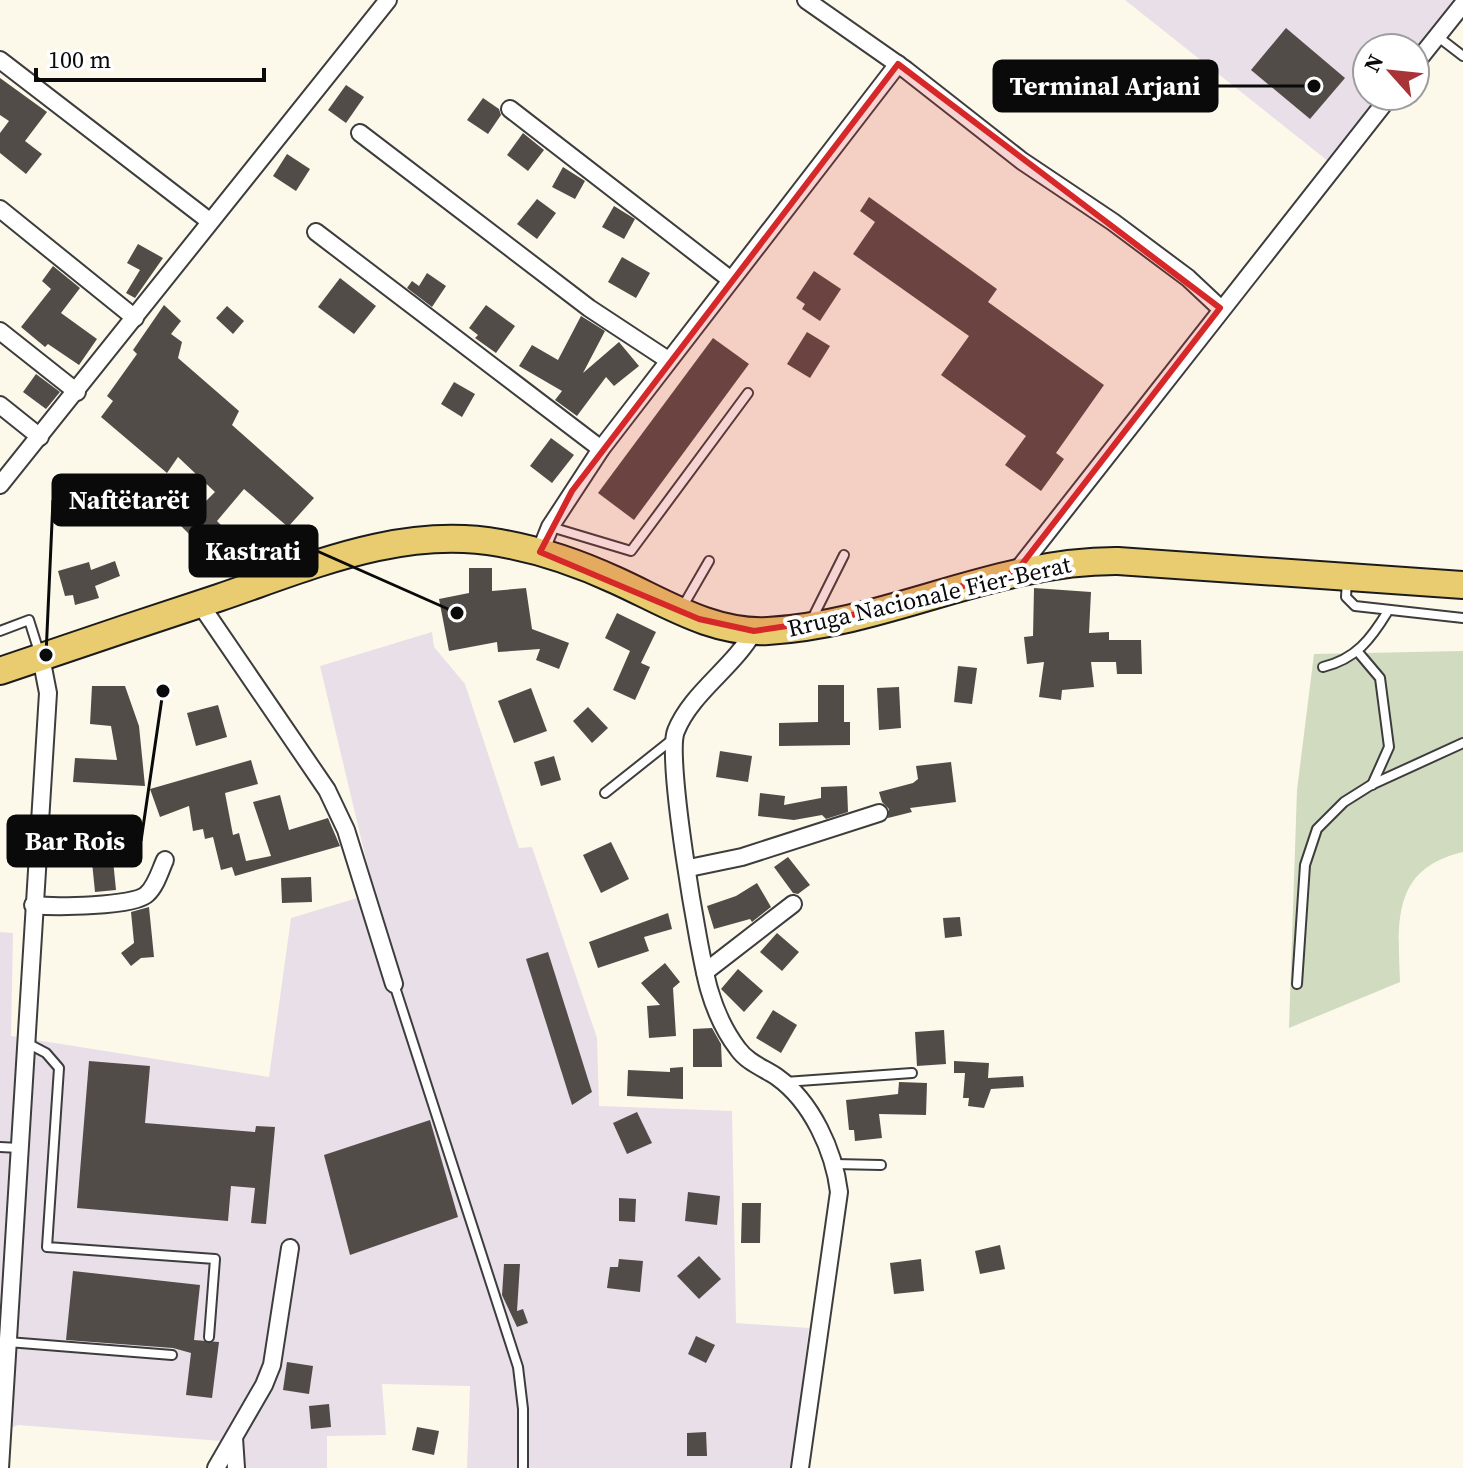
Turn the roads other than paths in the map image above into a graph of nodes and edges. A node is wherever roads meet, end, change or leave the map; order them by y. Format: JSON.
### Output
{"nodes":[{"id":1,"x":388,"y":0,"type":"edge"},
{"id":2,"x":806,"y":0,"type":"edge"},
{"id":3,"x":1463,"y":4,"type":"edge"},
{"id":4,"x":1437,"y":36,"type":"junction"},
{"id":5,"x":1431,"y":44,"type":"edge"},
{"id":6,"x":1463,"y":56,"type":"edge"},
{"id":7,"x":0,"y":60,"type":"edge"},
{"id":8,"x":898,"y":64,"type":"junction"},
{"id":9,"x":510,"y":109,"type":"dead end"},
{"id":10,"x":1377,"y":112,"type":"edge"},
{"id":11,"x":360,"y":133,"type":"dead end"},
{"id":12,"x":0,"y":209,"type":"edge"},
{"id":13,"x":208,"y":220,"type":"junction"},
{"id":14,"x":316,"y":232,"type":"dead end"},
{"id":15,"x":731,"y":280,"type":"junction"},
{"id":16,"x":1220,"y":308,"type":"junction"},
{"id":17,"x":135,"y":318,"type":"junction"},
{"id":18,"x":0,"y":331,"type":"edge"},
{"id":19,"x":668,"y":360,"type":"junction"},
{"id":20,"x":77,"y":392,"type":"junction"},
{"id":21,"x":748,"y":393,"type":"dead end"},
{"id":22,"x":0,"y":405,"type":"edge"},
{"id":23,"x":40,"y":437,"type":"junction"},
{"id":24,"x":601,"y":449,"type":"junction"},
{"id":25,"x":0,"y":485,"type":"edge"},
{"id":26,"x":550,"y":527,"type":"junction"},
{"id":27,"x":540,"y":552,"type":"junction"},
{"id":28,"x":844,"y":555,"type":"dead end"},
{"id":29,"x":709,"y":561,"type":"dead end"},
{"id":30,"x":1016,"y":572,"type":"junction"},
{"id":31,"x":1347,"y":578,"type":"junction"},
{"id":32,"x":1463,"y":585,"type":"edge"},
{"id":33,"x":200,"y":604,"type":"junction"},
{"id":34,"x":680,"y":611,"type":"junction"},
{"id":35,"x":1388,"y":611,"type":"junction"},
{"id":36,"x":1463,"y":618,"type":"edge"},
{"id":37,"x":809,"y":625,"type":"junction"},
{"id":38,"x":0,"y":631,"type":"edge"},
{"id":39,"x":754,"y":631,"type":"junction"},
{"id":40,"x":1358,"y":652,"type":"junction"},
{"id":41,"x":41,"y":657,"type":"junction"},
{"id":42,"x":1323,"y":667,"type":"dead end"},
{"id":43,"x":0,"y":671,"type":"edge"},
{"id":44,"x":673,"y":739,"type":"junction"},
{"id":45,"x":1463,"y":743,"type":"edge"},
{"id":46,"x":1371,"y":785,"type":"junction"},
{"id":47,"x":605,"y":793,"type":"dead end"},
{"id":48,"x":879,"y":813,"type":"dead end"},
{"id":49,"x":165,"y":860,"type":"dead end"},
{"id":50,"x":689,"y":868,"type":"junction"},
{"id":51,"x":793,"y":904,"type":"dead end"},
{"id":52,"x":33,"y":905,"type":"junction"},
{"id":53,"x":705,"y":972,"type":"junction"},
{"id":54,"x":394,"y":984,"type":"joint"},
{"id":55,"x":1297,"y":984,"type":"dead end"},
{"id":56,"x":25,"y":1042,"type":"junction"},
{"id":57,"x":912,"y":1073,"type":"dead end"},
{"id":58,"x":784,"y":1082,"type":"junction"},
{"id":59,"x":0,"y":1147,"type":"edge"},
{"id":60,"x":19,"y":1148,"type":"junction"},
{"id":61,"x":834,"y":1164,"type":"junction"},
{"id":62,"x":881,"y":1165,"type":"dead end"},
{"id":63,"x":290,"y":1248,"type":"dead end"},
{"id":64,"x":209,"y":1337,"type":"dead end"},
{"id":65,"x":8,"y":1342,"type":"junction"},
{"id":66,"x":172,"y":1355,"type":"dead end"},
{"id":67,"x":234,"y":1434,"type":"junction"},
{"id":68,"x":0,"y":1468,"type":"edge"},
{"id":69,"x":216,"y":1468,"type":"edge"},
{"id":70,"x":236,"y":1468,"type":"edge"},
{"id":71,"x":523,"y":1468,"type":"edge"},
{"id":72,"x":800,"y":1468,"type":"edge"}],
"edges":[{"from":1,"to":13,"type":"street"},
{"from":2,"to":8,"type":"street"},
{"from":3,"to":4,"type":"street"},
{"from":4,"to":5,"type":"street"},
{"from":4,"to":6,"type":"lane"},
{"from":7,"to":13,"type":"street"},
{"from":8,"to":15,"type":"street"},
{"from":8,"to":16,"type":"street"},
{"from":9,"to":15,"type":"street"},
{"from":10,"to":16,"type":"street"},
{"from":11,"to":19,"type":"street"},
{"from":12,"to":17,"type":"street"},
{"from":13,"to":17,"type":"street"},
{"from":14,"to":24,"type":"street"},
{"from":15,"to":19,"type":"street"},
{"from":16,"to":30,"type":"street"},
{"from":17,"to":20,"type":"street"},
{"from":18,"to":20,"type":"street"},
{"from":19,"to":24,"type":"street"},
{"from":20,"to":23,"type":"street"},
{"from":21,"to":26,"type":"lane"},
{"from":22,"to":23,"type":"street"},
{"from":23,"to":25,"type":"street"},
{"from":24,"to":26,"type":"street"},
{"from":26,"to":27,"type":"street"},
{"from":27,"to":33,"type":"main road","name":"Rruga Nacionale Fier-Berat"},
{"from":27,"to":34,"type":"main road","name":"Rruga Nacionale Fier-Berat"},
{"from":28,"to":37,"type":"lane"},
{"from":29,"to":34,"type":"lane"},
{"from":30,"to":31,"type":"main road","name":"Rruga Nacionale Fier-Berat"},
{"from":30,"to":37,"type":"main road","name":"Rruga Nacionale Fier-Berat"},
{"from":31,"to":32,"type":"main road","name":"Rruga Nacionale Fier-Berat"},
{"from":31,"to":35,"type":"lane"},
{"from":33,"to":41,"type":"main road","name":"Rruga Nacionale Fier-Berat"},
{"from":33,"to":54,"type":"street"},
{"from":34,"to":39,"type":"main road","name":"Rruga Nacionale Fier-Berat"},
{"from":35,"to":36,"type":"lane"},
{"from":35,"to":40,"type":"lane"},
{"from":37,"to":39,"type":"main road","name":"Rruga Nacionale Fier-Berat"},
{"from":38,"to":41,"type":"lane"},
{"from":39,"to":44,"type":"street"},
{"from":40,"to":42,"type":"lane"},
{"from":40,"to":46,"type":"lane"},
{"from":41,"to":43,"type":"main road","name":"Rruga Nacionale Fier-Berat"},
{"from":41,"to":52,"type":"street"},
{"from":44,"to":47,"type":"lane"},
{"from":44,"to":50,"type":"street"},
{"from":45,"to":46,"type":"lane"},
{"from":46,"to":55,"type":"lane"},
{"from":48,"to":50,"type":"street"},
{"from":49,"to":52,"type":"street"},
{"from":50,"to":53,"type":"street"},
{"from":51,"to":53,"type":"street"},
{"from":52,"to":56,"type":"street"},
{"from":53,"to":58,"type":"street"},
{"from":54,"to":71,"type":"lane"},
{"from":56,"to":60,"type":"street"},
{"from":56,"to":64,"type":"lane"},
{"from":57,"to":58,"type":"lane"},
{"from":58,"to":61,"type":"street"},
{"from":59,"to":60,"type":"lane"},
{"from":60,"to":65,"type":"street"},
{"from":61,"to":62,"type":"lane"},
{"from":61,"to":72,"type":"street"},
{"from":63,"to":67,"type":"street"},
{"from":65,"to":66,"type":"lane"},
{"from":65,"to":68,"type":"street"},
{"from":67,"to":69,"type":"street"},
{"from":67,"to":70,"type":"street"}]}
